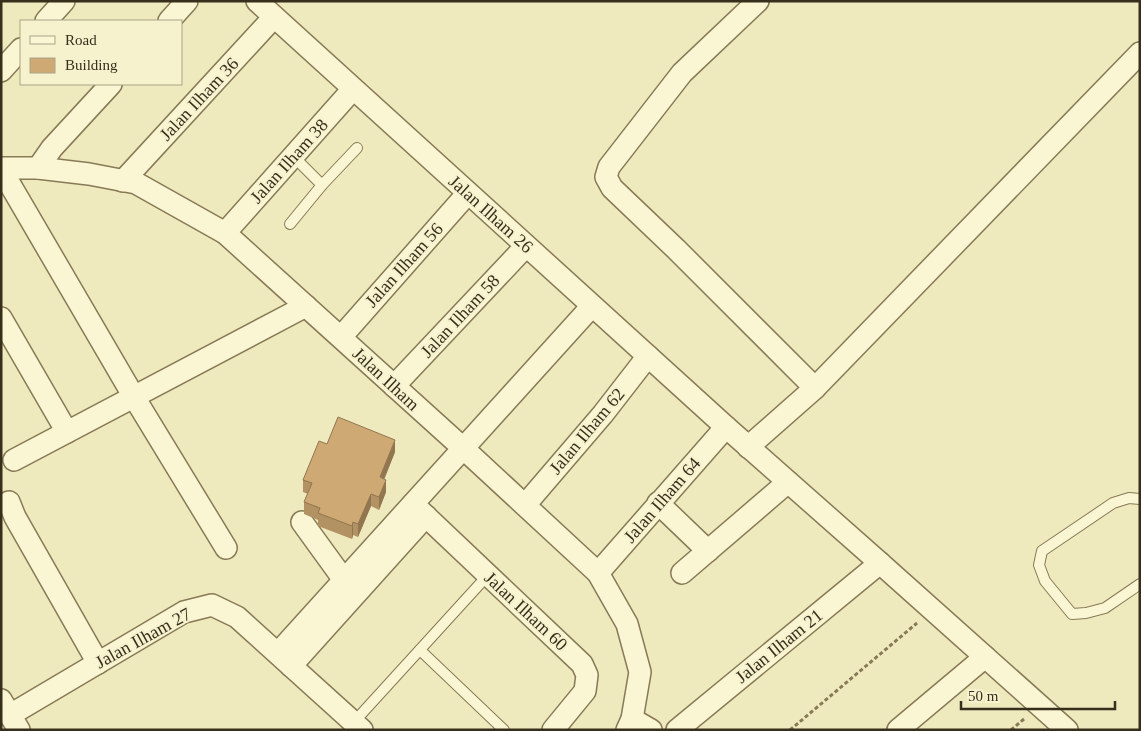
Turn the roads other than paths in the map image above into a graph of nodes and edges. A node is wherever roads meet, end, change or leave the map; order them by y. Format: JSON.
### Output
{"nodes":[{"id":1,"x":64,"y":1,"type":"edge"},
{"id":2,"x":187,"y":1,"type":"edge"},
{"id":3,"x":256,"y":1,"type":"edge"},
{"id":4,"x":758,"y":1,"type":"edge"},
{"id":5,"x":274,"y":17,"type":"junction"},
{"id":6,"x":47,"y":20,"type":"edge"},
{"id":7,"x":170,"y":20,"type":"edge"},
{"id":8,"x":20,"y":50,"type":"edge"},
{"id":9,"x":1140,"y":53,"type":"edge"},
{"id":10,"x":1,"y":71,"type":"edge"},
{"id":11,"x":110,"y":85,"type":"edge"},
{"id":12,"x":353,"y":89,"type":"junction"},
{"id":13,"x":357,"y":148,"type":"dead end"},
{"id":14,"x":293,"y":156,"type":"junction"},
{"id":15,"x":38,"y":168,"type":"junction"},
{"id":16,"x":1,"y":169,"type":"edge"},
{"id":17,"x":123,"y":181,"type":"junction"},
{"id":18,"x":322,"y":185,"type":"junction"},
{"id":19,"x":468,"y":193,"type":"junction"},
{"id":20,"x":290,"y":224,"type":"dead end"},
{"id":21,"x":225,"y":233,"type":"junction"},
{"id":22,"x":526,"y":246,"type":"junction"},
{"id":23,"x":306,"y":306,"type":"junction"},
{"id":24,"x":592,"y":306,"type":"junction"},
{"id":25,"x":1,"y":318,"type":"edge"},
{"id":26,"x":341,"y":337,"type":"junction"},
{"id":27,"x":648,"y":356,"type":"junction"},
{"id":28,"x":394,"y":386,"type":"junction"},
{"id":29,"x":814,"y":388,"type":"junction"},
{"id":30,"x":134,"y":397,"type":"junction"},
{"id":31,"x":726,"y":426,"type":"junction"},
{"id":32,"x":66,"y":432,"type":"junction"},
{"id":33,"x":748,"y":447,"type":"junction"},
{"id":34,"x":464,"y":449,"type":"junction"},
{"id":35,"x":14,"y":460,"type":"dead end"},
{"id":36,"x":788,"y":482,"type":"junction"},
{"id":37,"x":1140,"y":498,"type":"edge"},
{"id":38,"x":9,"y":502,"type":"dead end"},
{"id":39,"x":658,"y":503,"type":"junction"},
{"id":40,"x":525,"y":505,"type":"junction"},
{"id":41,"x":420,"y":510,"type":"junction"},
{"id":42,"x":302,"y":522,"type":"dead end"},
{"id":43,"x":226,"y":548,"type":"dead end"},
{"id":44,"x":708,"y":551,"type":"junction"},
{"id":45,"x":880,"y":563,"type":"junction"},
{"id":46,"x":598,"y":573,"type":"junction"},
{"id":47,"x":682,"y":573,"type":"dead end"},
{"id":48,"x":488,"y":575,"type":"junction"},
{"id":49,"x":344,"y":580,"type":"junction"},
{"id":50,"x":1140,"y":584,"type":"edge"},
{"id":51,"x":420,"y":650,"type":"junction"},
{"id":52,"x":985,"y":657,"type":"junction"},
{"id":53,"x":285,"y":660,"type":"junction"},
{"id":54,"x":98,"y":663,"type":"junction"},
{"id":55,"x":10,"y":715,"type":"edge"},
{"id":56,"x":630,"y":724,"type":"edge"},
{"id":57,"x":358,"y":726,"type":"edge"},
{"id":58,"x":504,"y":730,"type":"edge"},
{"id":59,"x":554,"y":730,"type":"edge"},
{"id":60,"x":651,"y":730,"type":"edge"},
{"id":61,"x":677,"y":730,"type":"edge"},
{"id":62,"x":898,"y":730,"type":"edge"},
{"id":63,"x":1066,"y":730,"type":"edge"}],
"edges":[{"from":1,"to":6,"type":"street"},
{"from":2,"to":7,"type":"street"},
{"from":3,"to":5,"type":"street","name":"Jalan Ilham 26"},
{"from":4,"to":29,"type":"street"},
{"from":5,"to":12,"type":"street","name":"Jalan Ilham 26"},
{"from":5,"to":17,"type":"street","name":"Jalan Ilham 36"},
{"from":8,"to":10,"type":"street"},
{"from":9,"to":29,"type":"street"},
{"from":11,"to":15,"type":"street"},
{"from":12,"to":14,"type":"street","name":"Jalan Ilham 38"},
{"from":12,"to":19,"type":"street","name":"Jalan Ilham 26"},
{"from":13,"to":18,"type":"lane"},
{"from":14,"to":18,"type":"lane"},
{"from":14,"to":21,"type":"street","name":"Jalan Ilham 38"},
{"from":15,"to":16,"type":"street","name":"Jalan Ilham"},
{"from":15,"to":17,"type":"street","name":"Jalan Ilham"},
{"from":16,"to":30,"type":"street"},
{"from":17,"to":21,"type":"street","name":"Jalan Ilham"},
{"from":18,"to":20,"type":"lane"},
{"from":19,"to":22,"type":"street","name":"Jalan Ilham 26"},
{"from":19,"to":26,"type":"street","name":"Jalan Ilham 56"},
{"from":21,"to":23,"type":"street","name":"Jalan Ilham"},
{"from":22,"to":24,"type":"street","name":"Jalan Ilham 26"},
{"from":22,"to":28,"type":"street","name":"Jalan Ilham 58"},
{"from":23,"to":26,"type":"street","name":"Jalan Ilham"},
{"from":23,"to":30,"type":"street"},
{"from":24,"to":27,"type":"street","name":"Jalan Ilham 26"},
{"from":24,"to":34,"type":"street"},
{"from":25,"to":32,"type":"street"},
{"from":26,"to":28,"type":"street","name":"Jalan Ilham"},
{"from":27,"to":31,"type":"street","name":"Jalan Ilham 26"},
{"from":27,"to":40,"type":"street","name":"Jalan Ilham 62"},
{"from":28,"to":34,"type":"street","name":"Jalan Ilham"},
{"from":29,"to":33,"type":"street"},
{"from":30,"to":32,"type":"street"},
{"from":30,"to":43,"type":"street"},
{"from":31,"to":33,"type":"street","name":"Jalan Ilham 26"},
{"from":31,"to":39,"type":"street","name":"Jalan Ilham 64"},
{"from":32,"to":35,"type":"street"},
{"from":33,"to":36,"type":"street","name":"Jalan Ilham 26"},
{"from":34,"to":40,"type":"street","name":"Jalan Ilham"},
{"from":34,"to":41,"type":"street"},
{"from":36,"to":44,"type":"street"},
{"from":36,"to":45,"type":"street","name":"Jalan Ilham 26"},
{"from":37,"to":50,"type":"lane"},
{"from":38,"to":54,"type":"street"},
{"from":39,"to":44,"type":"street"},
{"from":39,"to":46,"type":"street","name":"Jalan Ilham 64"},
{"from":40,"to":46,"type":"street","name":"Jalan Ilham"},
{"from":41,"to":48,"type":"street","name":"Jalan Ilham 60"},
{"from":41,"to":49,"type":"street"},
{"from":41,"to":53,"type":"street"},
{"from":42,"to":49,"type":"street"},
{"from":44,"to":47,"type":"street"},
{"from":45,"to":52,"type":"street","name":"Jalan Ilham 26"},
{"from":45,"to":61,"type":"street","name":"Jalan Ilham 21"},
{"from":46,"to":56,"type":"street","name":"Jalan Ilham"},
{"from":48,"to":51,"type":"lane"},
{"from":48,"to":59,"type":"street","name":"Jalan Ilham 60"},
{"from":49,"to":53,"type":"street"},
{"from":51,"to":57,"type":"lane"},
{"from":51,"to":58,"type":"lane"},
{"from":52,"to":62,"type":"street"},
{"from":52,"to":63,"type":"street","name":"Jalan Ilham 26"},
{"from":53,"to":54,"type":"street","name":"Jalan Ilham 27"},
{"from":53,"to":57,"type":"street","name":"Jalan Ilham 27"},
{"from":54,"to":55,"type":"street","name":"Jalan Ilham 27"},
{"from":56,"to":60,"type":"street"}]}
